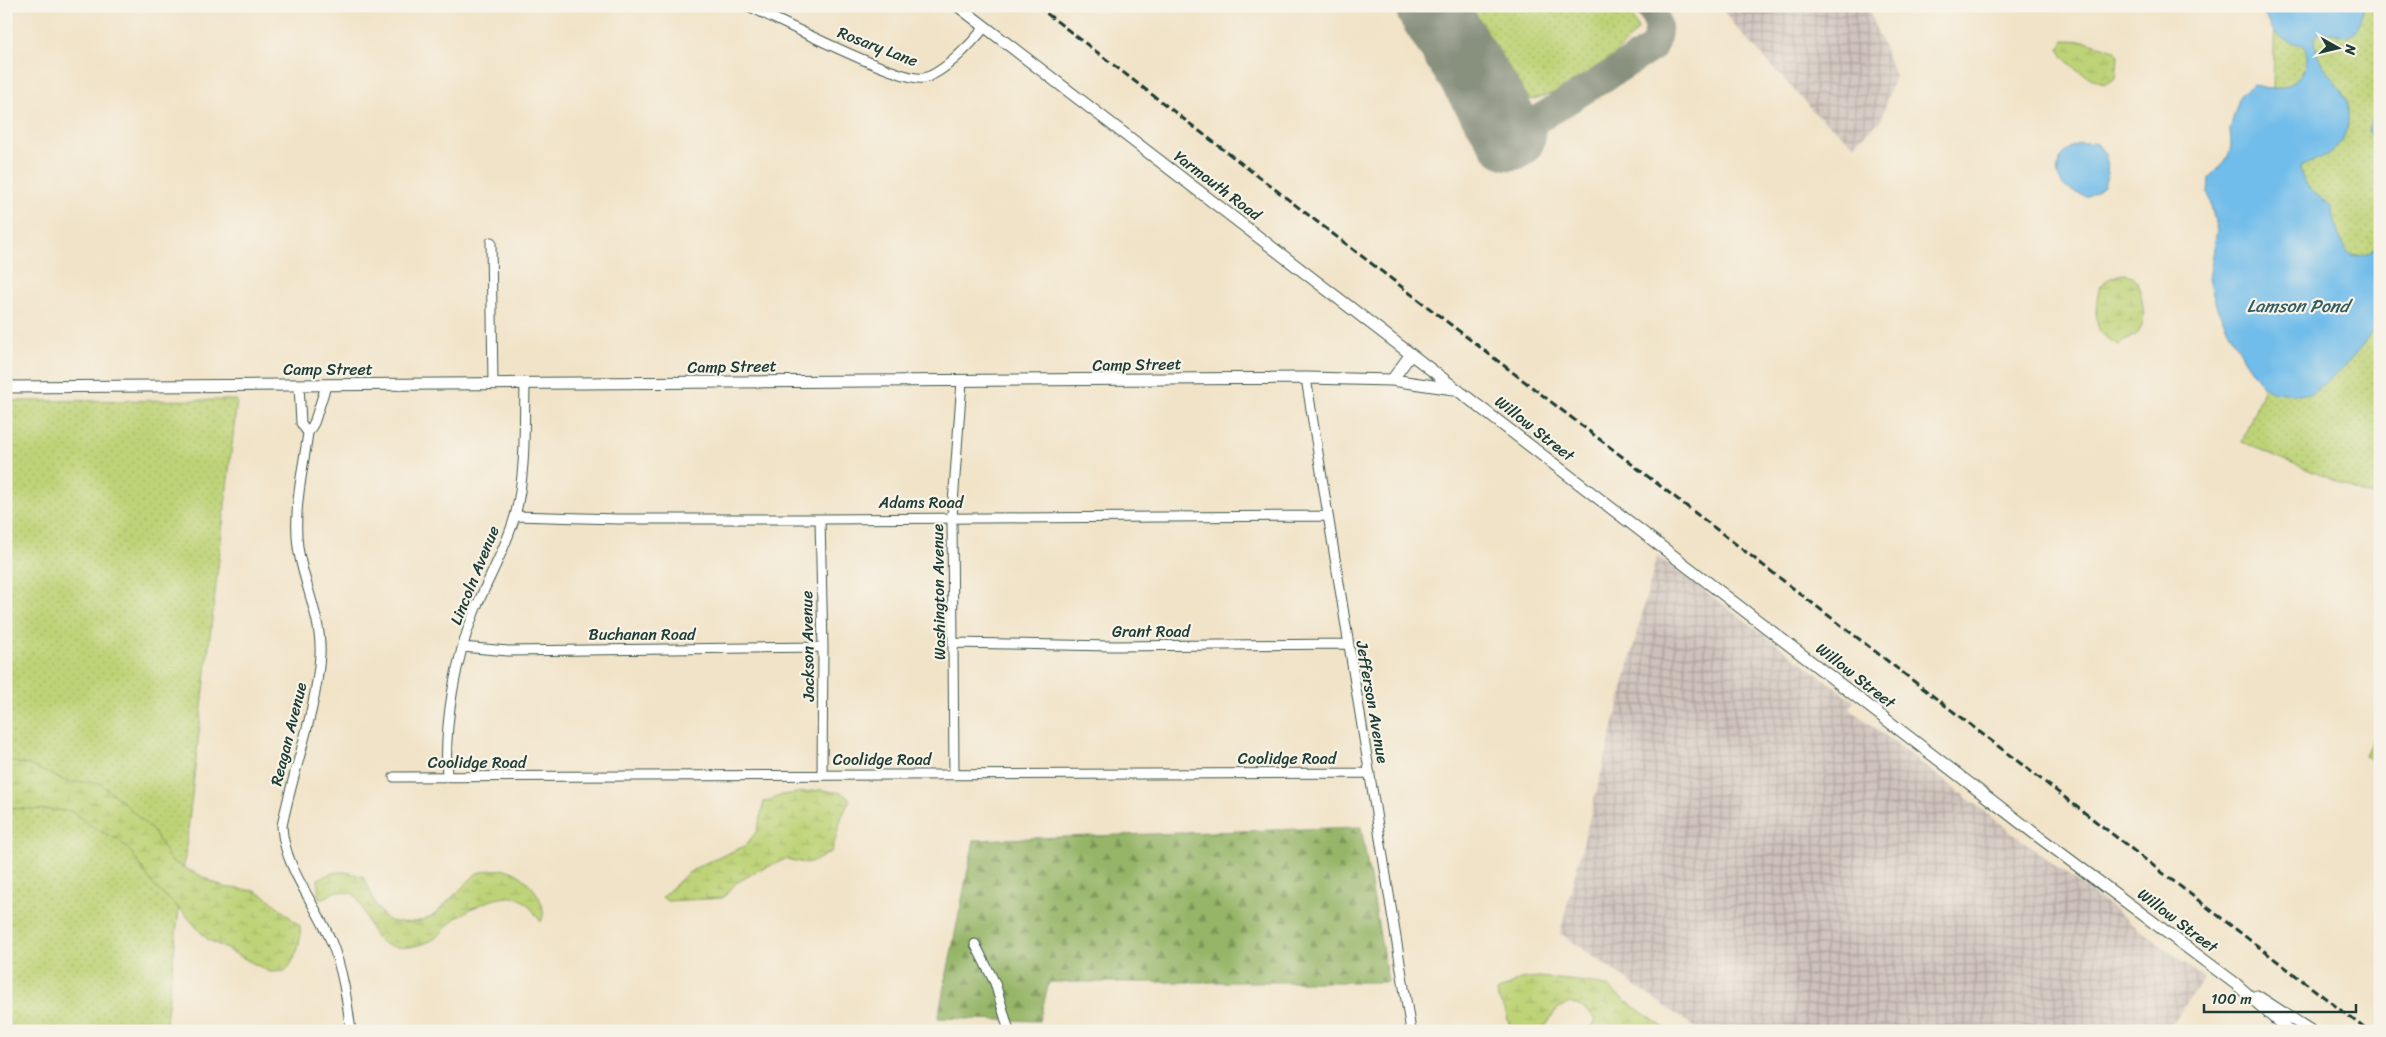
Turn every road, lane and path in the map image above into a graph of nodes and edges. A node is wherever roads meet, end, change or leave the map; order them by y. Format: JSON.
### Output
{"nodes":[{"id":1,"x":748,"y":6,"type":"edge"},
{"id":2,"x":958,"y":6,"type":"edge"},
{"id":3,"x":985,"y":27,"type":"junction"},
{"id":4,"x":491,"y":242,"type":"dead end"},
{"id":5,"x":1411,"y":354,"type":"junction"},
{"id":6,"x":1306,"y":378,"type":"junction"},
{"id":7,"x":1392,"y":380,"type":"junction"},
{"id":8,"x":962,"y":381,"type":"junction"},
{"id":9,"x":493,"y":384,"type":"junction"},
{"id":10,"x":525,"y":384,"type":"junction"},
{"id":11,"x":299,"y":385,"type":"junction"},
{"id":12,"x":326,"y":386,"type":"junction"},
{"id":13,"x":6,"y":387,"type":"edge"},
{"id":14,"x":1458,"y":389,"type":"junction"},
{"id":15,"x":308,"y":433,"type":"junction"},
{"id":16,"x":514,"y":516,"type":"junction"},
{"id":17,"x":1327,"y":516,"type":"junction"},
{"id":18,"x":952,"y":517,"type":"junction"},
{"id":19,"x":820,"y":519,"type":"junction"},
{"id":20,"x":954,"y":643,"type":"junction"},
{"id":21,"x":1348,"y":644,"type":"junction"},
{"id":22,"x":462,"y":647,"type":"junction"},
{"id":23,"x":823,"y":647,"type":"junction"},
{"id":24,"x":954,"y":773,"type":"junction"},
{"id":25,"x":1370,"y":773,"type":"junction"},
{"id":26,"x":822,"y":774,"type":"junction"},
{"id":27,"x":394,"y":777,"type":"dead end"},
{"id":28,"x":447,"y":777,"type":"junction"},
{"id":29,"x":975,"y":944,"type":"dead end"},
{"id":30,"x":2236,"y":984,"type":"junction"},
{"id":31,"x":351,"y":1031,"type":"edge"},
{"id":32,"x":1009,"y":1031,"type":"edge"},
{"id":33,"x":1411,"y":1031,"type":"edge"},
{"id":34,"x":2289,"y":1031,"type":"edge"},
{"id":35,"x":2311,"y":1031,"type":"edge"}],
"edges":[{"from":1,"to":3,"type":"street","name":"Rosary Lane"},
{"from":2,"to":3,"type":"main road","name":"Yarmouth Road"},
{"from":3,"to":5,"type":"main road","name":"Yarmouth Road"},
{"from":4,"to":9,"type":"street"},
{"from":5,"to":7,"type":"main road"},
{"from":5,"to":14,"type":"main road","name":"Yarmouth Road"},
{"from":6,"to":7,"type":"main road","name":"Camp Street"},
{"from":6,"to":8,"type":"main road","name":"Camp Street"},
{"from":6,"to":17,"type":"street","name":"Jefferson Avenue"},
{"from":7,"to":14,"type":"main road","name":"Camp Street"},
{"from":8,"to":10,"type":"main road","name":"Camp Street"},
{"from":8,"to":18,"type":"street","name":"Washington Avenue"},
{"from":9,"to":10,"type":"main road","name":"Camp Street"},
{"from":9,"to":12,"type":"main road","name":"Camp Street"},
{"from":10,"to":16,"type":"street","name":"Lincoln Avenue"},
{"from":11,"to":12,"type":"main road","name":"Camp Street"},
{"from":11,"to":13,"type":"main road","name":"Camp Street"},
{"from":11,"to":15,"type":"street","name":"Reagan Avenue"},
{"from":12,"to":15,"type":"street","name":"Reagan Avenue"},
{"from":14,"to":30,"type":"main road","name":"Willow Street"},
{"from":15,"to":31,"type":"street","name":"Reagan Avenue"},
{"from":16,"to":19,"type":"street","name":"Adams Road"},
{"from":16,"to":22,"type":"street","name":"Lincoln Avenue"},
{"from":17,"to":18,"type":"street","name":"Adams Road"},
{"from":17,"to":21,"type":"street","name":"Jefferson Avenue"},
{"from":18,"to":19,"type":"street","name":"Adams Road"},
{"from":18,"to":20,"type":"street","name":"Washington Avenue"},
{"from":19,"to":23,"type":"street","name":"Jackson Avenue"},
{"from":20,"to":21,"type":"street","name":"Grant Road"},
{"from":20,"to":24,"type":"street","name":"Washington Avenue"},
{"from":21,"to":25,"type":"street","name":"Jefferson Avenue"},
{"from":22,"to":23,"type":"street","name":"Buchanan Road"},
{"from":22,"to":28,"type":"street","name":"Lincoln Avenue"},
{"from":23,"to":26,"type":"street","name":"Jackson Avenue"},
{"from":24,"to":25,"type":"street","name":"Coolidge Road"},
{"from":24,"to":26,"type":"street","name":"Coolidge Road"},
{"from":25,"to":33,"type":"street","name":"Jefferson Avenue"},
{"from":26,"to":28,"type":"street","name":"Coolidge Road"},
{"from":27,"to":28,"type":"street","name":"Coolidge Road"},
{"from":29,"to":32,"type":"street"},
{"from":30,"to":34,"type":"main road","name":"Willow Street"},
{"from":30,"to":35,"type":"main road","name":"Willow Street"}]}
